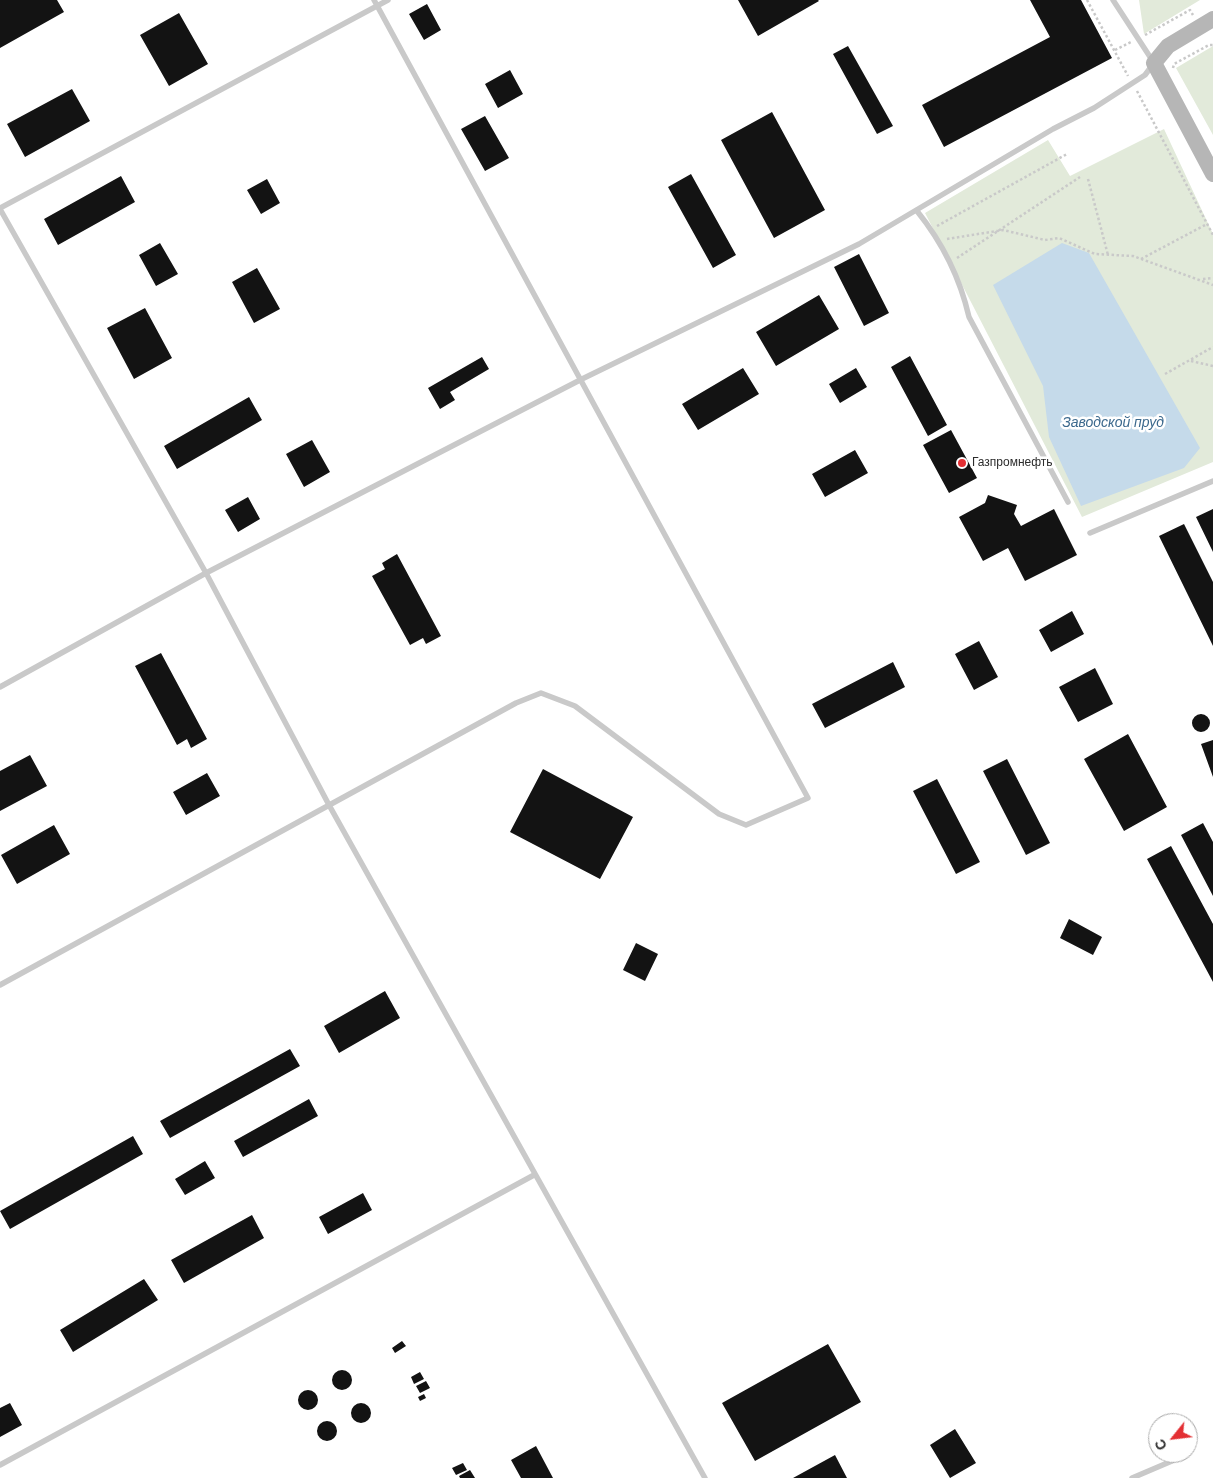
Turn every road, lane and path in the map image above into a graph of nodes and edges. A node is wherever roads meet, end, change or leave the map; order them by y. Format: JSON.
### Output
{"nodes":[{"id":1,"x":388,"y":0,"type":"edge"},
{"id":2,"x":1087,"y":0,"type":"edge"},
{"id":3,"x":1113,"y":0,"type":"edge"},
{"id":4,"x":376,"y":3,"type":"edge"},
{"id":5,"x":1213,"y":19,"type":"edge"},
{"id":6,"x":1213,"y":45,"type":"edge"},
{"id":7,"x":1154,"y":62,"type":"junction"},
{"id":8,"x":1172,"y":71,"type":"dead end"},
{"id":9,"x":1133,"y":84,"type":"junction"},
{"id":10,"x":1067,"y":154,"type":"dead end"},
{"id":11,"x":1213,"y":174,"type":"edge"},
{"id":12,"x":1080,"y":177,"type":"dead end"},
{"id":13,"x":1088,"y":180,"type":"dead end"},
{"id":14,"x":0,"y":209,"type":"edge"},
{"id":15,"x":917,"y":211,"type":"junction"},
{"id":16,"x":1207,"y":224,"type":"junction"},
{"id":17,"x":931,"y":229,"type":"junction"},
{"id":18,"x":1003,"y":230,"type":"junction"},
{"id":19,"x":1213,"y":234,"type":"edge"},
{"id":20,"x":938,"y":240,"type":"junction"},
{"id":21,"x":1108,"y":255,"type":"junction"},
{"id":22,"x":1141,"y":259,"type":"junction"},
{"id":23,"x":950,"y":263,"type":"junction"},
{"id":24,"x":1213,"y":278,"type":"edge"},
{"id":25,"x":1202,"y":280,"type":"junction"},
{"id":26,"x":1213,"y":285,"type":"edge"},
{"id":27,"x":1213,"y":348,"type":"edge"},
{"id":28,"x":1189,"y":360,"type":"junction"},
{"id":29,"x":1213,"y":366,"type":"edge"},
{"id":30,"x":1165,"y":374,"type":"dead end"},
{"id":31,"x":582,"y":379,"type":"junction"},
{"id":32,"x":1213,"y":481,"type":"edge"},
{"id":33,"x":1068,"y":502,"type":"dead end"},
{"id":34,"x":1090,"y":533,"type":"dead end"},
{"id":35,"x":206,"y":573,"type":"junction"},
{"id":36,"x":0,"y":687,"type":"edge"},
{"id":37,"x":329,"y":805,"type":"junction"},
{"id":38,"x":0,"y":985,"type":"edge"},
{"id":39,"x":534,"y":1175,"type":"junction"},
{"id":40,"x":1167,"y":1463,"type":"edge"},
{"id":41,"x":0,"y":1465,"type":"edge"},
{"id":42,"x":705,"y":1478,"type":"edge"},
{"id":43,"x":1132,"y":1478,"type":"edge"}],
"edges":[{"from":1,"to":4,"type":"lane"},
{"from":2,"to":9,"type":"path"},
{"from":3,"to":7,"type":"lane"},
{"from":4,"to":14,"type":"lane"},
{"from":4,"to":31,"type":"lane"},
{"from":5,"to":7,"type":"main road"},
{"from":6,"to":8,"type":"path"},
{"from":7,"to":9,"type":"lane"},
{"from":7,"to":11,"type":"main road"},
{"from":9,"to":15,"type":"lane"},
{"from":9,"to":16,"type":"path"},
{"from":10,"to":17,"type":"path"},
{"from":12,"to":18,"type":"path"},
{"from":13,"to":21,"type":"path"},
{"from":14,"to":35,"type":"lane"},
{"from":15,"to":17,"type":"lane"},
{"from":15,"to":31,"type":"lane"},
{"from":16,"to":19,"type":"path"},
{"from":16,"to":22,"type":"path"},
{"from":17,"to":20,"type":"lane"},
{"from":18,"to":20,"type":"path"},
{"from":18,"to":21,"type":"path"},
{"from":18,"to":23,"type":"path"},
{"from":20,"to":23,"type":"lane"},
{"from":21,"to":22,"type":"path"},
{"from":22,"to":25,"type":"path"},
{"from":23,"to":33,"type":"lane"},
{"from":24,"to":25,"type":"path"},
{"from":25,"to":26,"type":"path"},
{"from":27,"to":28,"type":"path"},
{"from":28,"to":29,"type":"path"},
{"from":28,"to":30,"type":"path"},
{"from":31,"to":35,"type":"lane"},
{"from":31,"to":37,"type":"lane"},
{"from":32,"to":34,"type":"lane"},
{"from":35,"to":36,"type":"lane"},
{"from":35,"to":37,"type":"lane"},
{"from":37,"to":38,"type":"lane"},
{"from":37,"to":39,"type":"lane"},
{"from":39,"to":41,"type":"lane"},
{"from":39,"to":42,"type":"lane"},
{"from":40,"to":43,"type":"lane"}]}
